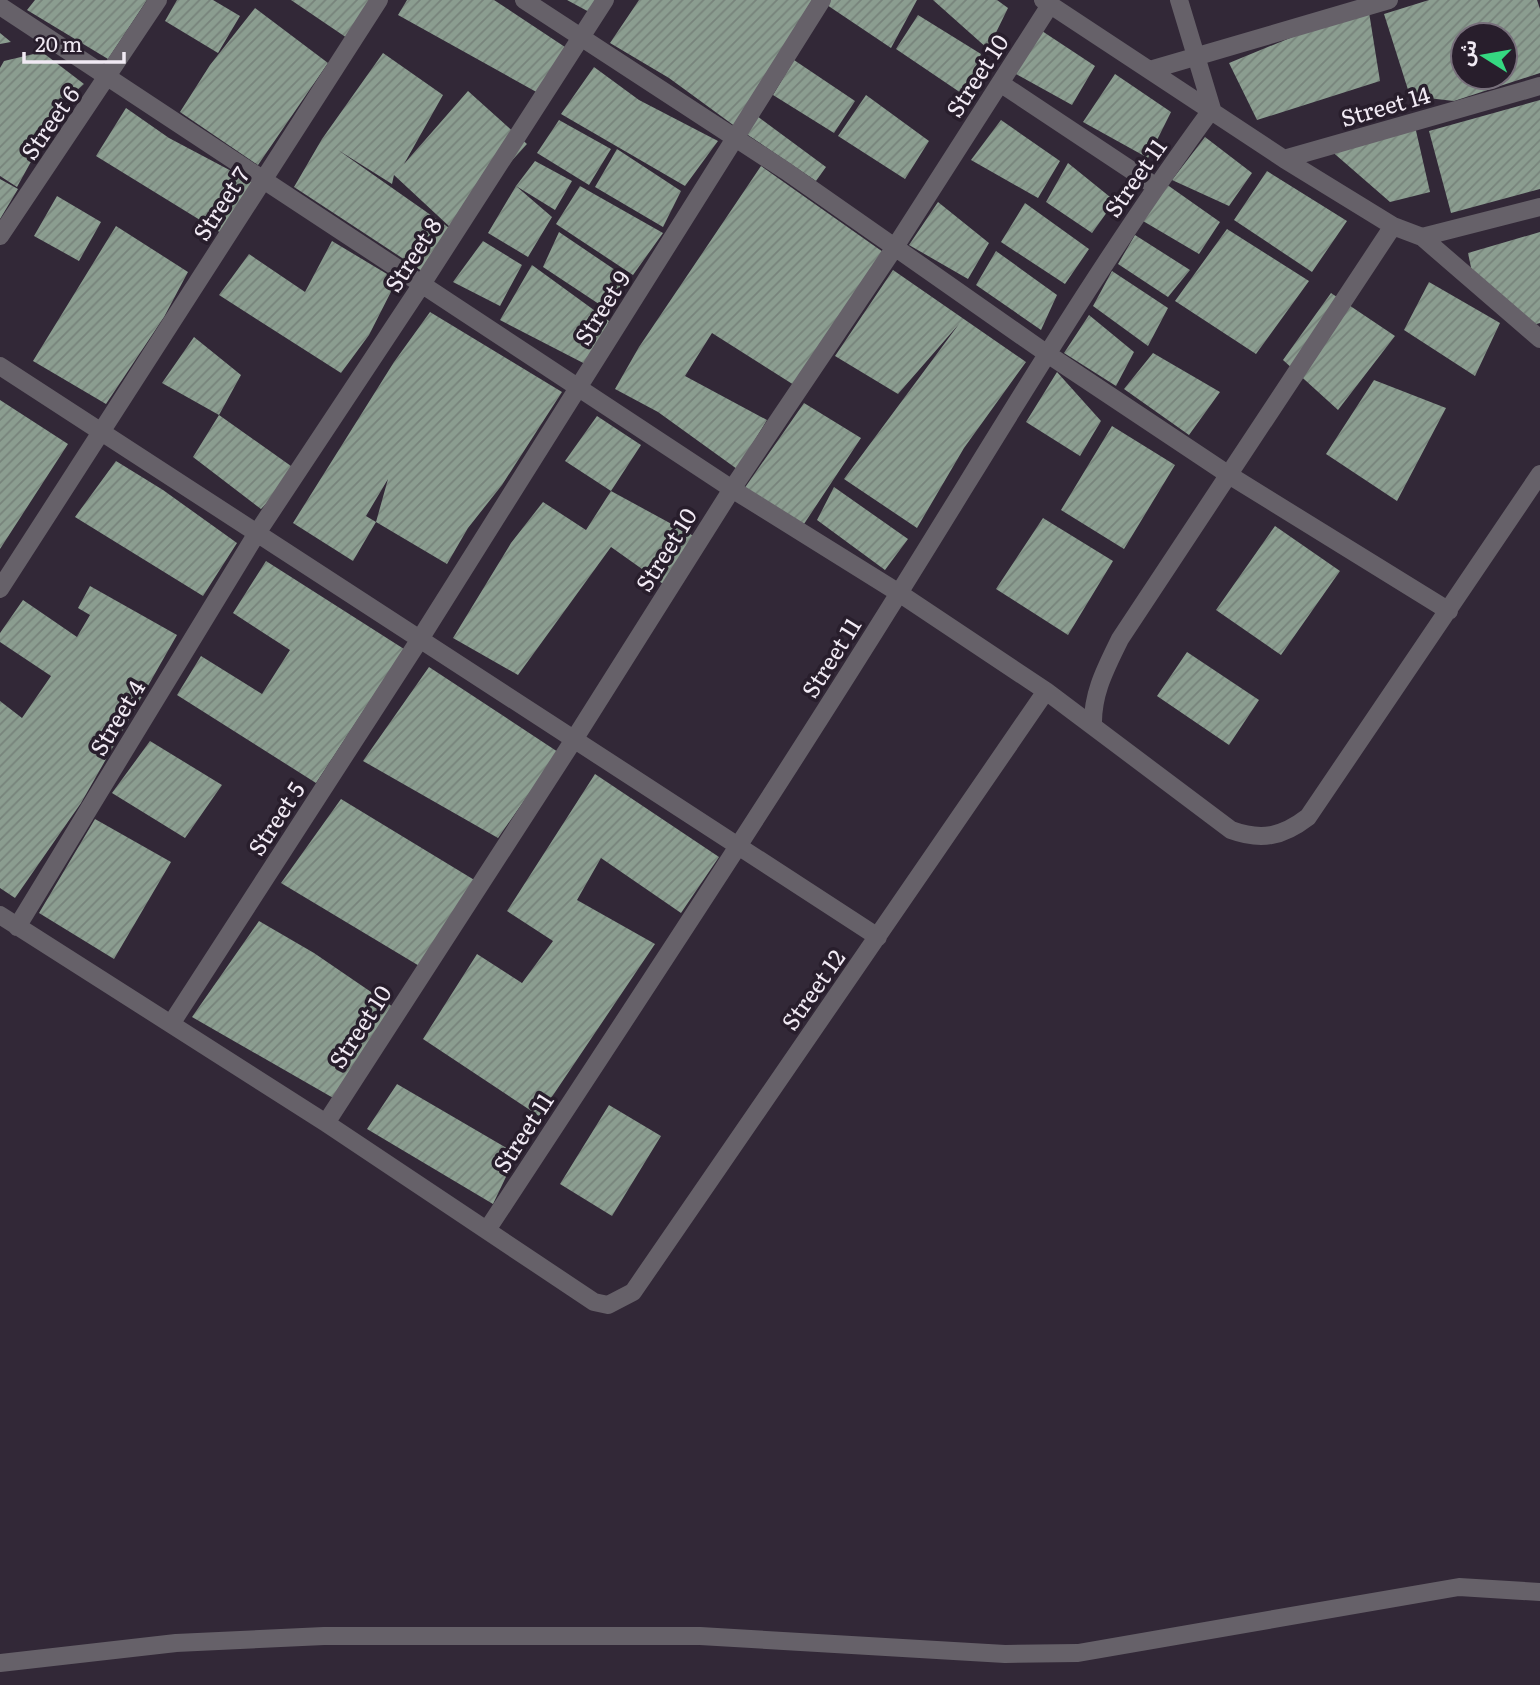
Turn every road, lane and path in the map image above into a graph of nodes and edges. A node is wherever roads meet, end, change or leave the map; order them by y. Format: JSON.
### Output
{"nodes":[{"id":1,"x":158,"y":0,"type":"edge"},
{"id":2,"x":379,"y":0,"type":"edge"},
{"id":3,"x":524,"y":0,"type":"edge"},
{"id":4,"x":605,"y":0,"type":"edge"},
{"id":5,"x":822,"y":0,"type":"edge"},
{"id":6,"x":1179,"y":0,"type":"edge"},
{"id":7,"x":1389,"y":0,"type":"edge"},
{"id":8,"x":1047,"y":2,"type":"edge"},
{"id":9,"x":0,"y":6,"type":"edge"},
{"id":10,"x":581,"y":36,"type":"junction"},
{"id":11,"x":1196,"y":58,"type":"junction"},
{"id":12,"x":1150,"y":70,"type":"junction"},
{"id":13,"x":108,"y":79,"type":"junction"},
{"id":14,"x":1000,"y":83,"type":"junction"},
{"id":15,"x":1540,"y":86,"type":"edge"},
{"id":16,"x":1212,"y":109,"type":"junction"},
{"id":17,"x":736,"y":139,"type":"junction"},
{"id":18,"x":1284,"y":159,"type":"junction"},
{"id":19,"x":264,"y":179,"type":"junction"},
{"id":20,"x":1155,"y":186,"type":"junction"},
{"id":21,"x":1540,"y":207,"type":"edge"},
{"id":22,"x":1393,"y":226,"type":"junction"},
{"id":23,"x":0,"y":236,"type":"edge"},
{"id":24,"x":1422,"y":237,"type":"junction"},
{"id":25,"x":895,"y":247,"type":"junction"},
{"id":26,"x":422,"y":284,"type":"junction"},
{"id":27,"x":1540,"y":339,"type":"edge"},
{"id":28,"x":1046,"y":353,"type":"junction"},
{"id":29,"x":0,"y":366,"type":"edge"},
{"id":30,"x":579,"y":388,"type":"junction"},
{"id":31,"x":100,"y":431,"type":"junction"},
{"id":32,"x":1540,"y":474,"type":"edge"},
{"id":33,"x":1229,"y":475,"type":"junction"},
{"id":34,"x":732,"y":489,"type":"junction"},
{"id":35,"x":257,"y":533,"type":"junction"},
{"id":36,"x":0,"y":589,"type":"edge"},
{"id":37,"x":899,"y":593,"type":"junction"},
{"id":38,"x":1449,"y":611,"type":"junction"},
{"id":39,"x":420,"y":639,"type":"junction"},
{"id":40,"x":1046,"y":691,"type":"junction"},
{"id":41,"x":1093,"y":726,"type":"junction"},
{"id":42,"x":575,"y":738,"type":"junction"},
{"id":43,"x":739,"y":846,"type":"junction"},
{"id":44,"x":0,"y":915,"type":"edge"},
{"id":45,"x":17,"y":927,"type":"junction"},
{"id":46,"x":878,"y":937,"type":"junction"},
{"id":47,"x":171,"y":1024,"type":"junction"},
{"id":48,"x":326,"y":1123,"type":"junction"},
{"id":49,"x":487,"y":1230,"type":"junction"},
{"id":50,"x":1540,"y":1592,"type":"edge"},
{"id":51,"x":0,"y":1662,"type":"edge"}],
"edges":[{"from":1,"to":13,"type":"street","name":"Street 6"},
{"from":2,"to":19,"type":"street","name":"Street 7"},
{"from":3,"to":10,"type":"street"},
{"from":4,"to":10,"type":"street","name":"Street 8"},
{"from":5,"to":17,"type":"street","name":"Street 9"},
{"from":6,"to":11,"type":"street"},
{"from":7,"to":11,"type":"street"},
{"from":8,"to":12,"type":"street"},
{"from":8,"to":14,"type":"street","name":"Street 10"},
{"from":9,"to":13,"type":"street"},
{"from":10,"to":17,"type":"street"},
{"from":10,"to":26,"type":"street","name":"Street 8"},
{"from":11,"to":12,"type":"street"},
{"from":11,"to":16,"type":"street"},
{"from":12,"to":16,"type":"street"},
{"from":13,"to":19,"type":"street"},
{"from":13,"to":23,"type":"street","name":"Street 6"},
{"from":14,"to":20,"type":"street"},
{"from":14,"to":25,"type":"street","name":"Street 10"},
{"from":15,"to":18,"type":"street","name":"Street 14"},
{"from":16,"to":18,"type":"street"},
{"from":16,"to":20,"type":"street","name":"Street 11"},
{"from":17,"to":25,"type":"street"},
{"from":17,"to":30,"type":"street","name":"Street 9"},
{"from":18,"to":22,"type":"street"},
{"from":19,"to":26,"type":"street"},
{"from":19,"to":31,"type":"street","name":"Street 7"},
{"from":20,"to":28,"type":"street","name":"Street 11"},
{"from":21,"to":24,"type":"street"},
{"from":22,"to":24,"type":"street"},
{"from":22,"to":33,"type":"street"},
{"from":24,"to":27,"type":"street"},
{"from":25,"to":28,"type":"street"},
{"from":25,"to":34,"type":"street","name":"Street 10"},
{"from":26,"to":30,"type":"street"},
{"from":26,"to":35,"type":"street","name":"Street 8"},
{"from":28,"to":33,"type":"street"},
{"from":28,"to":37,"type":"street","name":"Street 11"},
{"from":29,"to":31,"type":"street"},
{"from":30,"to":34,"type":"street"},
{"from":30,"to":39,"type":"street","name":"Street 9"},
{"from":31,"to":35,"type":"street"},
{"from":31,"to":36,"type":"street","name":"Street 7"},
{"from":32,"to":38,"type":"street"},
{"from":33,"to":38,"type":"street"},
{"from":33,"to":41,"type":"street"},
{"from":34,"to":37,"type":"street"},
{"from":34,"to":42,"type":"street","name":"Street 10"},
{"from":35,"to":39,"type":"street"},
{"from":35,"to":45,"type":"street","name":"Street 4"},
{"from":37,"to":40,"type":"street"},
{"from":37,"to":43,"type":"street","name":"Street 11"},
{"from":38,"to":41,"type":"street"},
{"from":39,"to":42,"type":"street"},
{"from":39,"to":47,"type":"street","name":"Street 5"},
{"from":40,"to":41,"type":"street"},
{"from":40,"to":46,"type":"street","name":"Street 12"},
{"from":42,"to":43,"type":"street"},
{"from":42,"to":48,"type":"street","name":"Street 10"},
{"from":43,"to":46,"type":"street"},
{"from":43,"to":49,"type":"street","name":"Street 11"},
{"from":44,"to":45,"type":"street"},
{"from":45,"to":47,"type":"street"},
{"from":46,"to":49,"type":"street","name":"Street 12"},
{"from":47,"to":48,"type":"street"},
{"from":48,"to":49,"type":"street"},
{"from":50,"to":51,"type":"street"}]}
